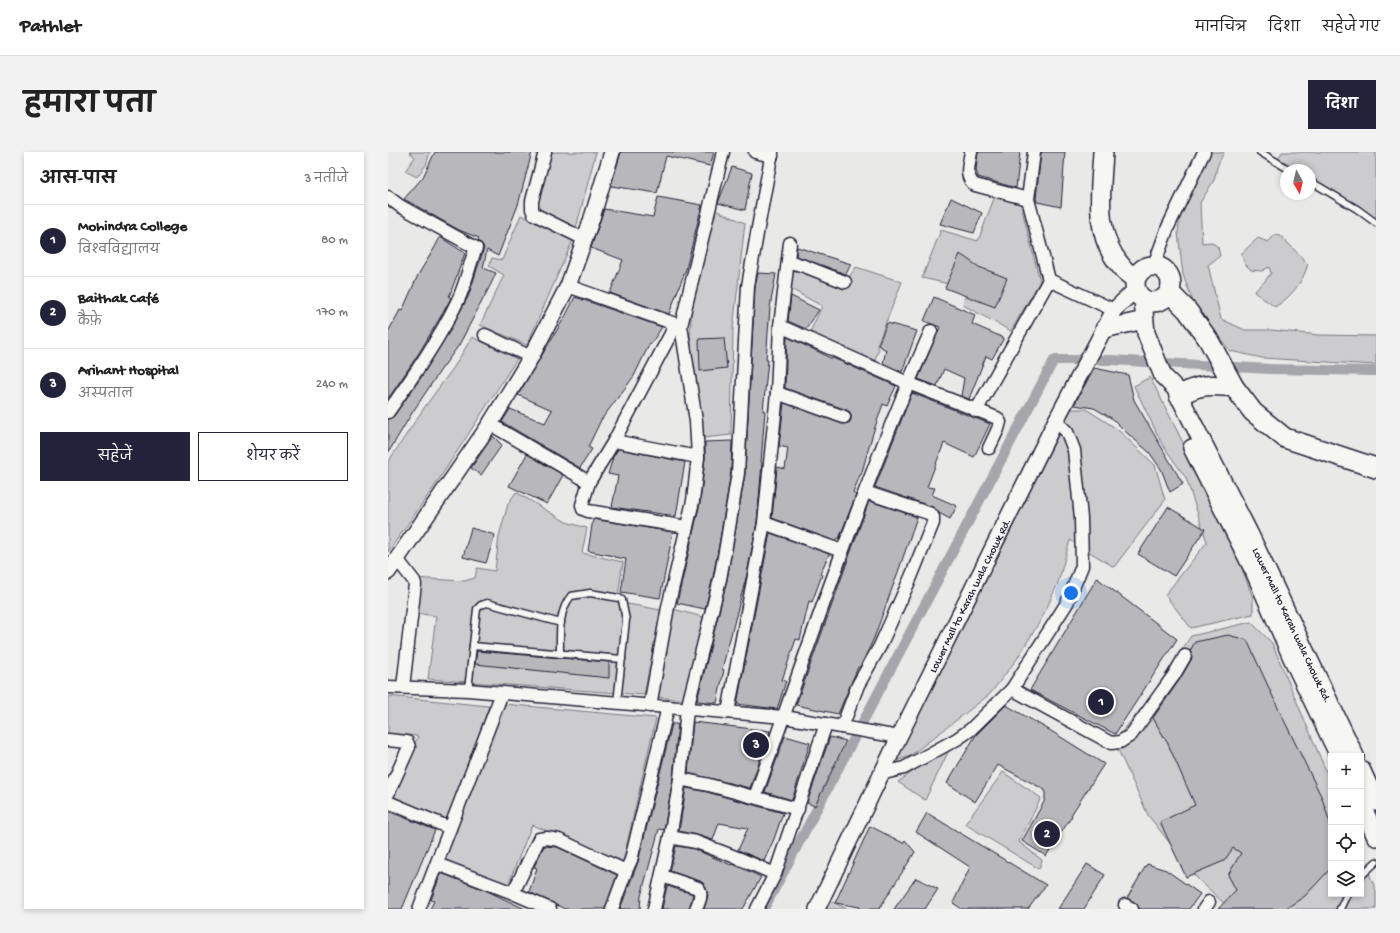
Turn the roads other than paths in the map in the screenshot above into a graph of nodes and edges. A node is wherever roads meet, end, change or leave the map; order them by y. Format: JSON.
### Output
{"nodes":[{"id":1,"x":545,"y":152,"type":"edge"},
{"id":2,"x":612,"y":152,"type":"edge"},
{"id":3,"x":723,"y":152,"type":"edge"},
{"id":4,"x":755,"y":152,"type":"edge"},
{"id":5,"x":971,"y":152,"type":"edge"},
{"id":6,"x":1034,"y":152,"type":"edge"},
{"id":7,"x":1103,"y":152,"type":"edge"},
{"id":8,"x":1204,"y":152,"type":"edge"},
{"id":9,"x":1260,"y":152,"type":"edge"},
{"id":10,"x":772,"y":154,"type":"edge"},
{"id":11,"x":1280,"y":164,"type":"edge"},
{"id":12,"x":1316,"y":185,"type":"edge"},
{"id":13,"x":388,"y":197,"type":"edge"},
{"id":14,"x":1028,"y":199,"type":"junction"},
{"id":15,"x":1376,"y":223,"type":"edge"},
{"id":16,"x":584,"y":239,"type":"junction"},
{"id":17,"x":790,"y":243,"type":"dead end"},
{"id":18,"x":788,"y":261,"type":"junction"},
{"id":19,"x":1154,"y":266,"type":"junction"},
{"id":20,"x":1049,"y":280,"type":"junction"},
{"id":21,"x":845,"y":282,"type":"dead end"},
{"id":22,"x":568,"y":286,"type":"junction"},
{"id":23,"x":1138,"y":290,"type":"junction"},
{"id":24,"x":1170,"y":292,"type":"junction"},
{"id":25,"x":1114,"y":310,"type":"junction"},
{"id":26,"x":1144,"y":320,"type":"junction"},
{"id":27,"x":679,"y":325,"type":"junction"},
{"id":28,"x":780,"y":326,"type":"junction"},
{"id":29,"x":1104,"y":329,"type":"junction"},
{"id":30,"x":931,"y":331,"type":"dead end"},
{"id":31,"x":485,"y":335,"type":"dead end"},
{"id":32,"x":531,"y":357,"type":"junction"},
{"id":33,"x":1162,"y":374,"type":"junction"},
{"id":34,"x":1228,"y":376,"type":"junction"},
{"id":35,"x":908,"y":383,"type":"junction"},
{"id":36,"x":777,"y":393,"type":"junction"},
{"id":37,"x":1179,"y":396,"type":"junction"},
{"id":38,"x":976,"y":411,"type":"junction"},
{"id":39,"x":388,"y":412,"type":"edge"},
{"id":40,"x":844,"y":417,"type":"dead end"},
{"id":41,"x":490,"y":424,"type":"junction"},
{"id":42,"x":1054,"y":424,"type":"junction"},
{"id":43,"x":614,"y":441,"type":"junction"},
{"id":44,"x":989,"y":448,"type":"dead end"},
{"id":45,"x":698,"y":457,"type":"junction"},
{"id":46,"x":1376,"y":468,"type":"edge"},
{"id":47,"x":589,"y":482,"type":"junction"},
{"id":48,"x":865,"y":492,"type":"junction"},
{"id":49,"x":764,"y":523,"type":"junction"},
{"id":50,"x":687,"y":527,"type":"junction"},
{"id":51,"x":842,"y":551,"type":"junction"},
{"id":52,"x":397,"y":558,"type":"junction"},
{"id":53,"x":388,"y":572,"type":"edge"},
{"id":54,"x":561,"y":623,"type":"junction"},
{"id":55,"x":474,"y":646,"type":"junction"},
{"id":56,"x":560,"y":654,"type":"junction"},
{"id":57,"x":1185,"y":656,"type":"dead end"},
{"id":58,"x":622,"y":659,"type":"junction"},
{"id":59,"x":388,"y":687,"type":"edge"},
{"id":60,"x":403,"y":687,"type":"junction"},
{"id":61,"x":1012,"y":689,"type":"junction"},
{"id":62,"x":468,"y":690,"type":"junction"},
{"id":63,"x":502,"y":693,"type":"junction"},
{"id":64,"x":617,"y":703,"type":"junction"},
{"id":65,"x":650,"y":706,"type":"junction"},
{"id":66,"x":668,"y":707,"type":"junction"},
{"id":67,"x":687,"y":709,"type":"junction"},
{"id":68,"x":728,"y":712,"type":"junction"},
{"id":69,"x":784,"y":717,"type":"junction"},
{"id":70,"x":826,"y":724,"type":"junction"},
{"id":71,"x":848,"y":728,"type":"junction"},
{"id":72,"x":899,"y":737,"type":"junction"},
{"id":73,"x":388,"y":740,"type":"edge"},
{"id":74,"x":1338,"y":753,"type":"edge"},
{"id":75,"x":1354,"y":753,"type":"edge"},
{"id":76,"x":881,"y":774,"type":"junction"},
{"id":77,"x":1364,"y":776,"type":"edge"},
{"id":78,"x":680,"y":779,"type":"junction"},
{"id":79,"x":388,"y":794,"type":"edge"},
{"id":80,"x":756,"y":796,"type":"junction"},
{"id":81,"x":388,"y":802,"type":"edge"},
{"id":82,"x":1376,"y":802,"type":"edge"},
{"id":83,"x":798,"y":809,"type":"junction"},
{"id":84,"x":1364,"y":809,"type":"edge"},
{"id":85,"x":450,"y":828,"type":"junction"},
{"id":86,"x":1375,"y":831,"type":"edge"},
{"id":87,"x":670,"y":837,"type":"junction"},
{"id":88,"x":1376,"y":862,"type":"edge"},
{"id":89,"x":437,"y":864,"type":"junction"},
{"id":90,"x":626,"y":871,"type":"junction"},
{"id":91,"x":1364,"y":873,"type":"edge"},
{"id":92,"x":775,"y":874,"type":"junction"},
{"id":93,"x":662,"y":876,"type":"junction"},
{"id":94,"x":513,"y":893,"type":"junction"},
{"id":95,"x":1346,"y":897,"type":"edge"},
{"id":96,"x":419,"y":909,"type":"edge"},
{"id":97,"x":550,"y":909,"type":"edge"},
{"id":98,"x":612,"y":909,"type":"edge"},
{"id":99,"x":654,"y":909,"type":"edge"},
{"id":100,"x":696,"y":909,"type":"edge"},
{"id":101,"x":757,"y":909,"type":"edge"},
{"id":102,"x":817,"y":909,"type":"edge"},
{"id":103,"x":1340,"y":909,"type":"edge"}],
"edges":[{"from":1,"to":16,"type":"street"},
{"from":2,"to":16,"type":"street"},
{"from":3,"to":27,"type":"street"},
{"from":4,"to":10,"type":"street"},
{"from":5,"to":14,"type":"street"},
{"from":6,"to":14,"type":"street"},
{"from":7,"to":23,"type":"main road"},
{"from":8,"to":19,"type":"street"},
{"from":9,"to":11,"type":"lane"},
{"from":10,"to":67,"type":"street"},
{"from":12,"to":15,"type":"lane"},
{"from":13,"to":39,"type":"street"},
{"from":14,"to":20,"type":"street"},
{"from":16,"to":22,"type":"street"},
{"from":17,"to":18,"type":"street"},
{"from":18,"to":21,"type":"street"},
{"from":18,"to":28,"type":"street"},
{"from":19,"to":23,"type":"main road"},
{"from":19,"to":24,"type":"main road"},
{"from":20,"to":25,"type":"street"},
{"from":20,"to":38,"type":"street"},
{"from":22,"to":27,"type":"street"},
{"from":22,"to":32,"type":"street"},
{"from":23,"to":24,"type":"main road"},
{"from":23,"to":25,"type":"street","name":"Lower Mall to Karah wala Chowk Rd."},
{"from":23,"to":26,"type":"main road","name":"Lower Mall to Karah wala Chowk Rd."},
{"from":24,"to":34,"type":"main road"},
{"from":25,"to":29,"type":"street","name":"Lower Mall to Karah wala Chowk Rd."},
{"from":26,"to":29,"type":"main road"},
{"from":26,"to":33,"type":"main road","name":"Lower Mall to Karah wala Chowk Rd."},
{"from":27,"to":43,"type":"street"},
{"from":27,"to":45,"type":"street"},
{"from":28,"to":35,"type":"street"},
{"from":28,"to":36,"type":"street"},
{"from":29,"to":42,"type":"street","name":"Lower Mall to Karah wala Chowk Rd."},
{"from":30,"to":35,"type":"street"},
{"from":31,"to":32,"type":"street"},
{"from":32,"to":41,"type":"street"},
{"from":33,"to":37,"type":"main road","name":"Lower Mall to Karah wala Chowk Rd."},
{"from":33,"to":74,"type":"main road"},
{"from":34,"to":37,"type":"main road"},
{"from":34,"to":46,"type":"main road"},
{"from":35,"to":38,"type":"street"},
{"from":35,"to":48,"type":"street"},
{"from":36,"to":40,"type":"street"},
{"from":36,"to":49,"type":"street"},
{"from":37,"to":75,"type":"main road","name":"Lower Mall to Karah wala Chowk Rd."},
{"from":38,"to":44,"type":"street"},
{"from":41,"to":47,"type":"street"},
{"from":41,"to":52,"type":"street"},
{"from":42,"to":61,"type":"street"},
{"from":42,"to":72,"type":"street","name":"Lower Mall to Karah wala Chowk Rd."},
{"from":43,"to":45,"type":"street"},
{"from":43,"to":47,"type":"street"},
{"from":45,"to":50,"type":"street"},
{"from":47,"to":50,"type":"street"},
{"from":48,"to":51,"type":"street"},
{"from":48,"to":71,"type":"street"},
{"from":49,"to":51,"type":"street"},
{"from":49,"to":68,"type":"street"},
{"from":50,"to":65,"type":"street"},
{"from":51,"to":69,"type":"street"},
{"from":52,"to":53,"type":"street"},
{"from":52,"to":60,"type":"street"},
{"from":54,"to":55,"type":"lane"},
{"from":54,"to":56,"type":"lane"},
{"from":54,"to":58,"type":"lane"},
{"from":55,"to":56,"type":"lane"},
{"from":55,"to":62,"type":"lane"},
{"from":56,"to":58,"type":"lane"},
{"from":57,"to":61,"type":"street"},
{"from":58,"to":64,"type":"lane"},
{"from":59,"to":60,"type":"street"},
{"from":60,"to":62,"type":"street"},
{"from":61,"to":76,"type":"street"},
{"from":62,"to":63,"type":"street"},
{"from":63,"to":64,"type":"street"},
{"from":63,"to":85,"type":"street"},
{"from":64,"to":65,"type":"street"},
{"from":65,"to":66,"type":"street"},
{"from":66,"to":67,"type":"street"},
{"from":66,"to":90,"type":"street"},
{"from":67,"to":68,"type":"street"},
{"from":67,"to":78,"type":"street"},
{"from":68,"to":69,"type":"street"},
{"from":69,"to":70,"type":"street"},
{"from":69,"to":80,"type":"street"},
{"from":70,"to":71,"type":"street"},
{"from":70,"to":83,"type":"street"},
{"from":71,"to":72,"type":"street"},
{"from":72,"to":76,"type":"street","name":"Lower Mall to Karah wala Chowk Rd."},
{"from":73,"to":79,"type":"street"},
{"from":76,"to":102,"type":"street","name":"Lower Mall to Karah wala Chowk Rd."},
{"from":77,"to":82,"type":"main road"},
{"from":78,"to":80,"type":"street"},
{"from":78,"to":87,"type":"street"},
{"from":80,"to":83,"type":"street"},
{"from":81,"to":85,"type":"street"},
{"from":83,"to":92,"type":"street"},
{"from":84,"to":86,"type":"main road"},
{"from":85,"to":89,"type":"street"},
{"from":87,"to":92,"type":"street"},
{"from":87,"to":93,"type":"street"},
{"from":88,"to":91,"type":"lane"},
{"from":89,"to":94,"type":"street"},
{"from":89,"to":96,"type":"street"},
{"from":90,"to":94,"type":"street"},
{"from":90,"to":98,"type":"street"},
{"from":92,"to":101,"type":"street"},
{"from":93,"to":99,"type":"street"},
{"from":93,"to":100,"type":"street"},
{"from":94,"to":97,"type":"street"},
{"from":95,"to":103,"type":"lane"}]}
